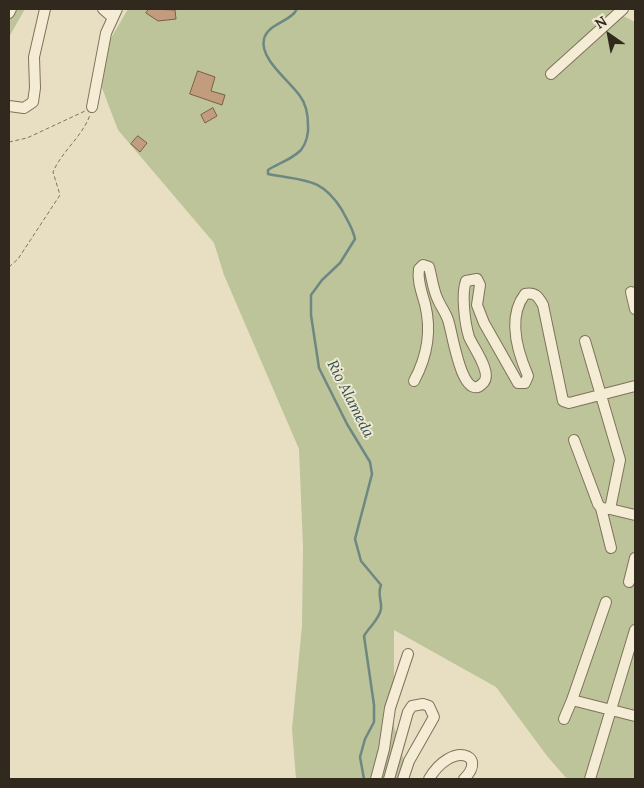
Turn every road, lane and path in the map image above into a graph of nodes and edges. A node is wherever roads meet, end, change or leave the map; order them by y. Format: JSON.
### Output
{"nodes":[{"id":1,"x":11,"y":9,"type":"edge"},
{"id":2,"x":45,"y":9,"type":"edge"},
{"id":3,"x":103,"y":9,"type":"edge"},
{"id":4,"x":621,"y":9,"type":"edge"},
{"id":5,"x":9,"y":13,"type":"edge"},
{"id":6,"x":114,"y":13,"type":"edge"},
{"id":7,"x":551,"y":74,"type":"dead end"},
{"id":8,"x":9,"y":106,"type":"edge"},
{"id":9,"x":92,"y":107,"type":"junction"},
{"id":10,"x":9,"y":142,"type":"edge"},
{"id":11,"x":9,"y":266,"type":"edge"},
{"id":12,"x":631,"y":292,"type":"dead end"},
{"id":13,"x":635,"y":309,"type":"edge"},
{"id":14,"x":586,"y":341,"type":"dead end"},
{"id":15,"x":414,"y":381,"type":"dead end"},
{"id":16,"x":635,"y":386,"type":"edge"},
{"id":17,"x":599,"y":395,"type":"junction"},
{"id":18,"x":574,"y":440,"type":"dead end"},
{"id":19,"x":606,"y":508,"type":"junction"},
{"id":20,"x":635,"y":515,"type":"edge"},
{"id":21,"x":611,"y":548,"type":"dead end"},
{"id":22,"x":635,"y":558,"type":"edge"},
{"id":23,"x":629,"y":582,"type":"dead end"},
{"id":24,"x":606,"y":602,"type":"dead end"},
{"id":25,"x":635,"y":630,"type":"edge"},
{"id":26,"x":408,"y":654,"type":"dead end"},
{"id":27,"x":572,"y":700,"type":"junction"},
{"id":28,"x":611,"y":710,"type":"junction"},
{"id":29,"x":635,"y":716,"type":"edge"},
{"id":30,"x":564,"y":719,"type":"dead end"},
{"id":31,"x":376,"y":779,"type":"edge"},
{"id":32,"x":389,"y":779,"type":"edge"},
{"id":33,"x":404,"y":779,"type":"edge"},
{"id":34,"x":429,"y":779,"type":"edge"},
{"id":35,"x":464,"y":779,"type":"edge"},
{"id":36,"x":590,"y":779,"type":"edge"}],
"edges":[{"from":1,"to":5,"type":"street"},
{"from":2,"to":8,"type":"street"},
{"from":3,"to":6,"type":"street"},
{"from":4,"to":7,"type":"street"},
{"from":6,"to":9,"type":"street"},
{"from":9,"to":10,"type":"path"},
{"from":9,"to":11,"type":"path"},
{"from":12,"to":13,"type":"street"},
{"from":14,"to":17,"type":"street"},
{"from":15,"to":17,"type":"street"},
{"from":16,"to":17,"type":"street"},
{"from":17,"to":19,"type":"street"},
{"from":18,"to":19,"type":"street"},
{"from":19,"to":20,"type":"street"},
{"from":19,"to":21,"type":"street"},
{"from":22,"to":23,"type":"street"},
{"from":24,"to":27,"type":"street"},
{"from":25,"to":28,"type":"street"},
{"from":26,"to":31,"type":"street"},
{"from":27,"to":28,"type":"street"},
{"from":27,"to":30,"type":"street"},
{"from":28,"to":29,"type":"street"},
{"from":28,"to":36,"type":"street"},
{"from":32,"to":33,"type":"street"},
{"from":34,"to":35,"type":"street"}]}
